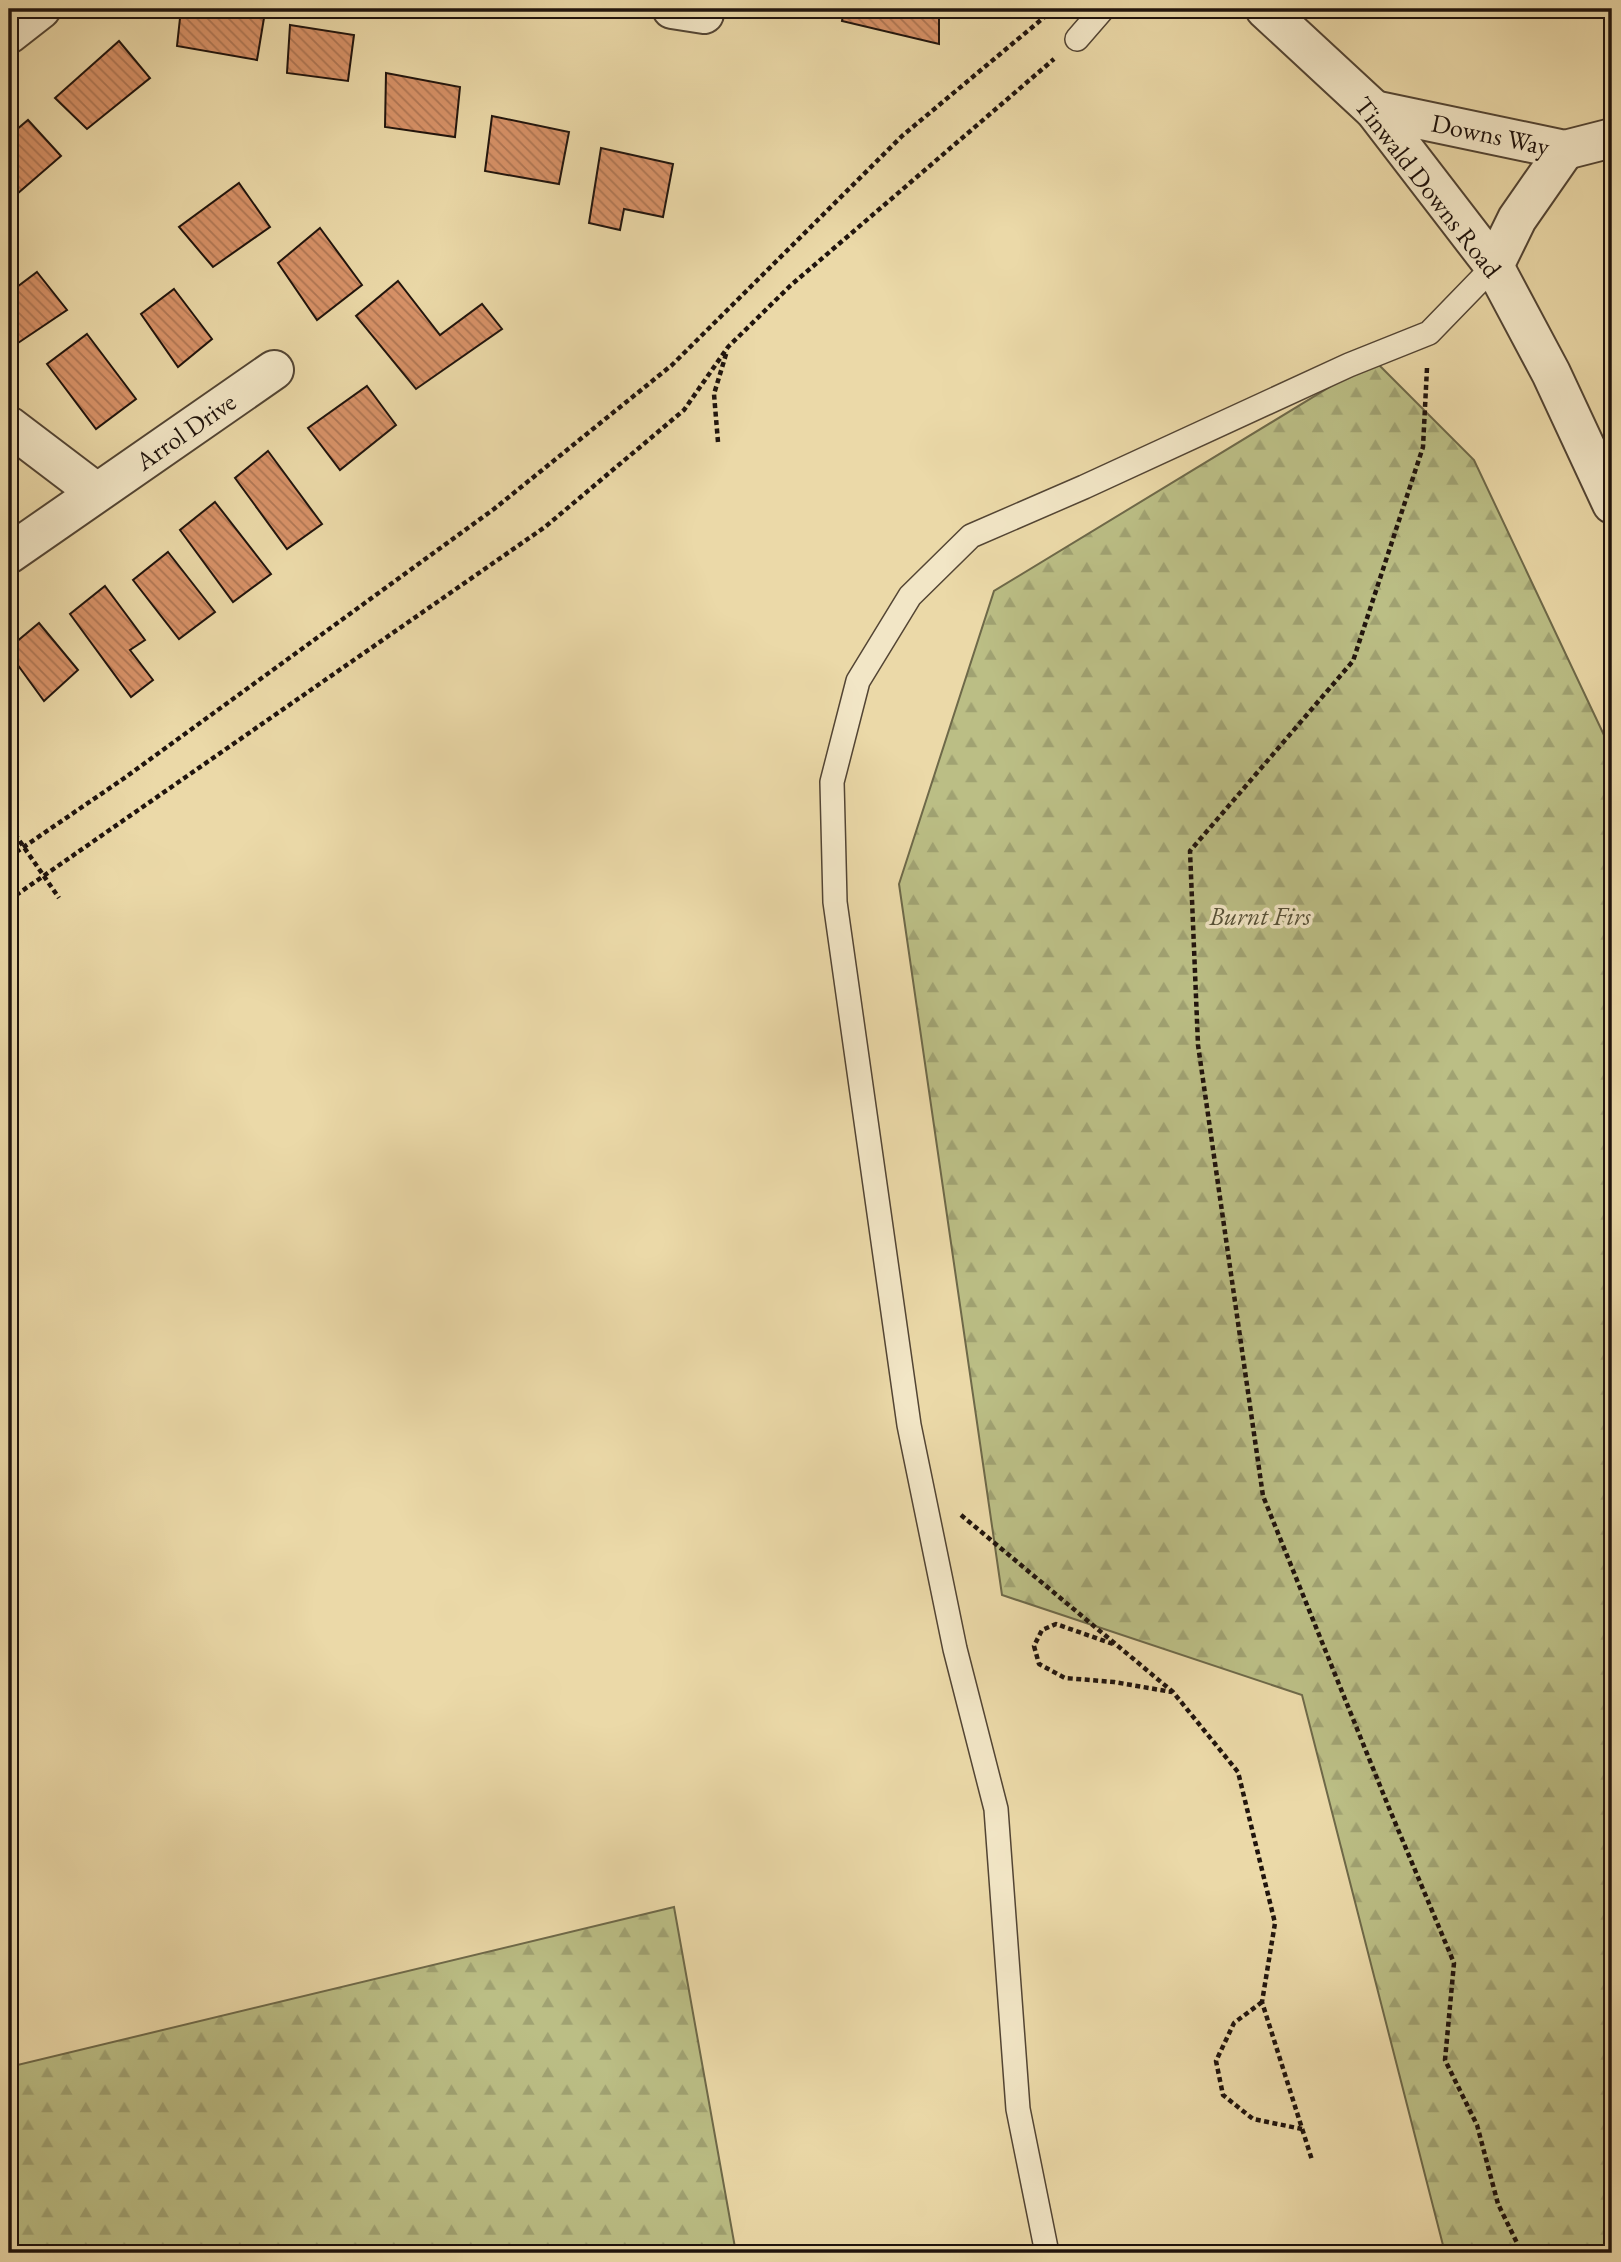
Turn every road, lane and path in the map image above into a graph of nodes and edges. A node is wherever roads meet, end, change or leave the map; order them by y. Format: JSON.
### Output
{"nodes":[{"id":1,"x":41,"y":9,"type":"edge"},
{"id":2,"x":1054,"y":9,"type":"edge"},
{"id":3,"x":1103,"y":9,"type":"edge"},
{"id":4,"x":1265,"y":9,"type":"edge"},
{"id":5,"x":9,"y":34,"type":"edge"},
{"id":6,"x":1077,"y":39,"type":"joint"},
{"id":7,"x":1374,"y":110,"type":"junction"},
{"id":8,"x":1612,"y":138,"type":"edge"},
{"id":9,"x":1565,"y":150,"type":"junction"},
{"id":10,"x":1494,"y":266,"type":"junction"},
{"id":11,"x":1429,"y":333,"type":"junction"},
{"id":12,"x":728,"y":347,"type":"junction"},
{"id":13,"x":274,"y":370,"type":"dead end"},
{"id":14,"x":9,"y":426,"type":"edge"},
{"id":15,"x":718,"y":442,"type":"dead end"},
{"id":16,"x":96,"y":492,"type":"junction"},
{"id":17,"x":1612,"y":504,"type":"edge"},
{"id":18,"x":9,"y":554,"type":"edge"},
{"id":19,"x":10,"y":827,"type":"edge"},
{"id":20,"x":9,"y":857,"type":"edge"},
{"id":21,"x":59,"y":898,"type":"dead end"},
{"id":22,"x":9,"y":900,"type":"edge"},
{"id":23,"x":920,"y":1481,"type":"junction"},
{"id":24,"x":1116,"y":1644,"type":"junction"},
{"id":25,"x":1173,"y":1692,"type":"junction"},
{"id":26,"x":1262,"y":2002,"type":"junction"},
{"id":27,"x":1302,"y":2129,"type":"junction"},
{"id":28,"x":1312,"y":2160,"type":"dead end"},
{"id":29,"x":1047,"y":2253,"type":"edge"},
{"id":30,"x":1522,"y":2253,"type":"edge"}],
"edges":[{"from":1,"to":5,"type":"street"},
{"from":2,"to":20,"type":"path"},
{"from":3,"to":6,"type":"lane"},
{"from":4,"to":7,"type":"street","name":"Tinwald Downs Road"},
{"from":6,"to":12,"type":"path"},
{"from":7,"to":9,"type":"street","name":"Downs Way"},
{"from":7,"to":10,"type":"street","name":"Tinwald Downs Road"},
{"from":8,"to":9,"type":"street","name":"Downs Way"},
{"from":9,"to":10,"type":"street","name":"Downs Way"},
{"from":10,"to":11,"type":"lane"},
{"from":10,"to":17,"type":"street","name":"Tinwald Downs Road"},
{"from":11,"to":23,"type":"lane"},
{"from":11,"to":30,"type":"path"},
{"from":12,"to":15,"type":"path"},
{"from":12,"to":22,"type":"path"},
{"from":13,"to":16,"type":"street","name":"Arrol Drive"},
{"from":14,"to":16,"type":"street"},
{"from":16,"to":18,"type":"street","name":"Arrol Drive"},
{"from":19,"to":21,"type":"path","bridge":true},
{"from":23,"to":24,"type":"path"},
{"from":23,"to":29,"type":"lane"},
{"from":24,"to":25,"type":"path"},
{"from":24,"to":25,"type":"path"},
{"from":25,"to":26,"type":"path"},
{"from":26,"to":27,"type":"path"},
{"from":26,"to":27,"type":"path"},
{"from":27,"to":28,"type":"path"}]}
